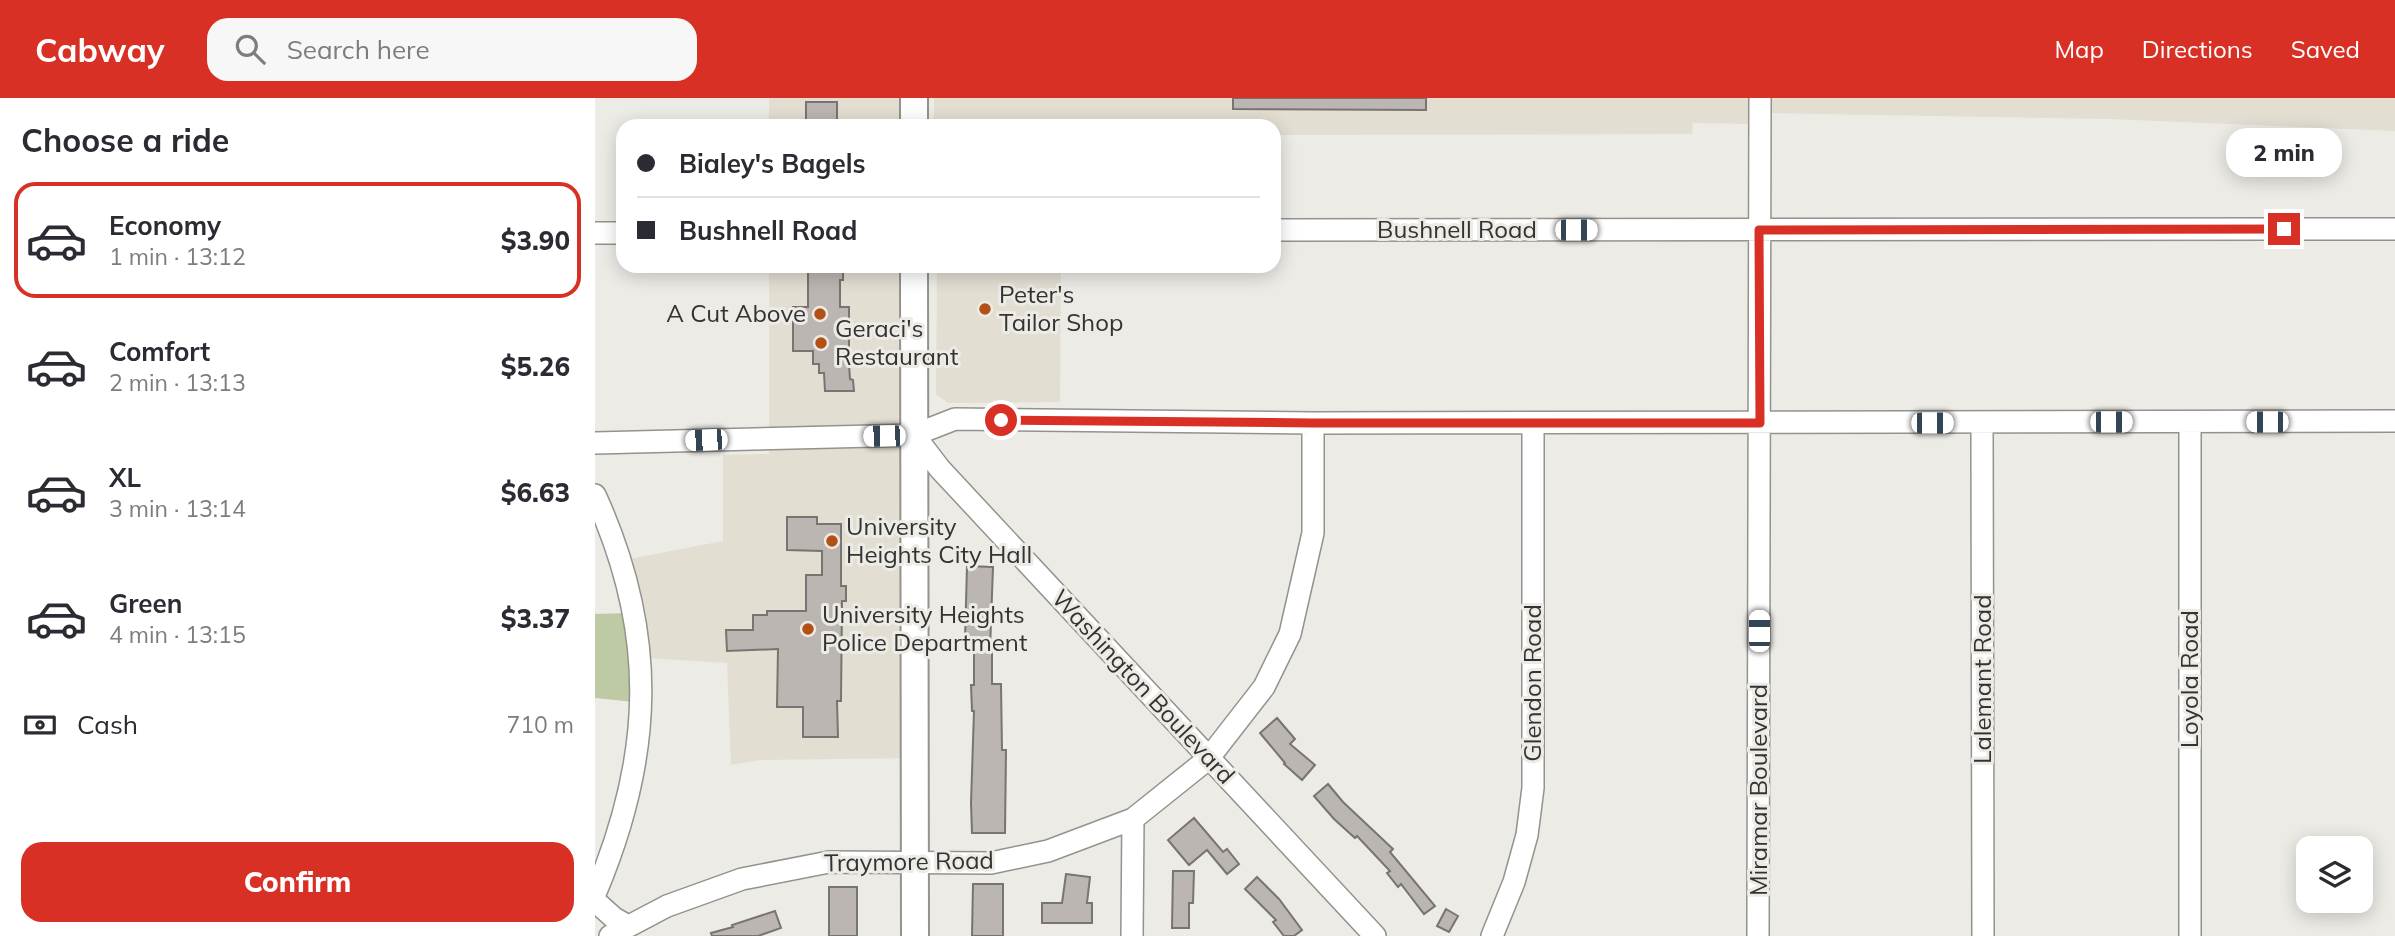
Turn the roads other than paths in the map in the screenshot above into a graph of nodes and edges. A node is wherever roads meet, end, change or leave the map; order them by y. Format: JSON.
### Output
{"nodes":[{"id":1,"x":913,"y":98,"type":"edge"},
{"id":2,"x":1760,"y":98,"type":"edge"},
{"id":3,"x":914,"y":119,"type":"edge"},
{"id":4,"x":2395,"y":229,"type":"edge"},
{"id":5,"x":1281,"y":230,"type":"edge"},
{"id":6,"x":1759,"y":230,"type":"junction"},
{"id":7,"x":595,"y":233,"type":"edge"},
{"id":8,"x":616,"y":233,"type":"edge"},
{"id":9,"x":914,"y":273,"type":"edge"},
{"id":10,"x":2395,"y":421,"type":"edge"},
{"id":11,"x":1982,"y":422,"type":"junction"},
{"id":12,"x":2190,"y":422,"type":"junction"},
{"id":13,"x":1313,"y":423,"type":"junction"},
{"id":14,"x":1533,"y":423,"type":"junction"},
{"id":15,"x":1760,"y":423,"type":"junction"},
{"id":16,"x":914,"y":435,"type":"junction"},
{"id":17,"x":595,"y":443,"type":"edge"},
{"id":18,"x":595,"y":495,"type":"edge"},
{"id":19,"x":1208,"y":759,"type":"junction"},
{"id":20,"x":1133,"y":819,"type":"junction"},
{"id":21,"x":916,"y":863,"type":"junction"},
{"id":22,"x":595,"y":894,"type":"edge"},
{"id":23,"x":595,"y":901,"type":"edge"},
{"id":24,"x":619,"y":931,"type":"edge"},
{"id":25,"x":915,"y":936,"type":"edge"},
{"id":26,"x":1132,"y":936,"type":"edge"},
{"id":27,"x":1375,"y":936,"type":"edge"},
{"id":28,"x":1492,"y":936,"type":"edge"},
{"id":29,"x":1758,"y":936,"type":"edge"},
{"id":30,"x":1983,"y":936,"type":"edge"},
{"id":31,"x":2190,"y":936,"type":"edge"}],
"edges":[{"from":1,"to":3,"type":"main road"},
{"from":2,"to":6,"type":"street","name":"Miramar Boulevard"},
{"from":4,"to":6,"type":"street","name":"Bushnell Road"},
{"from":5,"to":6,"type":"street","name":"Bushnell Road"},
{"from":6,"to":15,"type":"street","name":"Miramar Boulevard"},
{"from":7,"to":8,"type":"street"},
{"from":9,"to":16,"type":"main road"},
{"from":10,"to":12,"type":"street"},
{"from":11,"to":12,"type":"street"},
{"from":11,"to":15,"type":"street"},
{"from":11,"to":30,"type":"street","name":"Lalemant Road"},
{"from":12,"to":31,"type":"street","name":"Loyola Road"},
{"from":13,"to":14,"type":"street"},
{"from":13,"to":16,"type":"street"},
{"from":13,"to":19,"type":"street","name":"Traymore Road"},
{"from":14,"to":15,"type":"street"},
{"from":14,"to":28,"type":"street","name":"Glendon Road"},
{"from":15,"to":29,"type":"street","name":"Miramar Boulevard"},
{"from":16,"to":17,"type":"street"},
{"from":16,"to":19,"type":"street","name":"Washington Boulevard"},
{"from":16,"to":21,"type":"main road"},
{"from":18,"to":22,"type":"street"},
{"from":19,"to":20,"type":"street","name":"Traymore Road"},
{"from":19,"to":27,"type":"street","name":"Washington Boulevard"},
{"from":20,"to":21,"type":"street","name":"Traymore Road"},
{"from":20,"to":26,"type":"street"},
{"from":21,"to":24,"type":"street","name":"Traymore Road"},
{"from":21,"to":25,"type":"main road"},
{"from":23,"to":24,"type":"street"}]}
